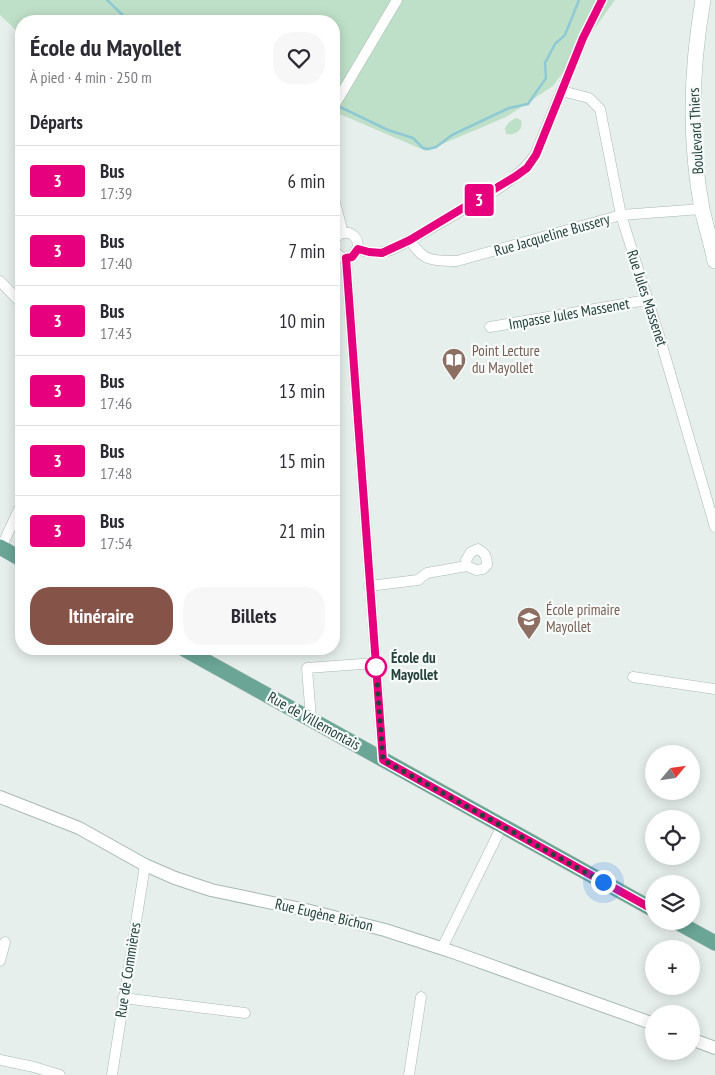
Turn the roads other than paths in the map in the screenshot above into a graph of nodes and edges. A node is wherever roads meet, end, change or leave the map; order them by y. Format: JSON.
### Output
{"nodes":[{"id":1,"x":397,"y":0,"type":"edge"},
{"id":2,"x":602,"y":0,"type":"edge"},
{"id":3,"x":703,"y":0,"type":"edge"},
{"id":4,"x":562,"y":91,"type":"junction"},
{"id":5,"x":340,"y":95,"type":"edge"},
{"id":6,"x":702,"y":209,"type":"junction"},
{"id":7,"x":621,"y":215,"type":"junction"},
{"id":8,"x":340,"y":221,"type":"edge"},
{"id":9,"x":343,"y":232,"type":"junction"},
{"id":10,"x":340,"y":233,"type":"edge"},
{"id":11,"x":410,"y":240,"type":"junction"},
{"id":12,"x":358,"y":249,"type":"junction"},
{"id":13,"x":340,"y":256,"type":"edge"},
{"id":14,"x":346,"y":258,"type":"junction"},
{"id":15,"x":715,"y":261,"type":"edge"},
{"id":16,"x":0,"y":281,"type":"edge"},
{"id":17,"x":15,"y":297,"type":"edge"},
{"id":18,"x":647,"y":300,"type":"junction"},
{"id":19,"x":490,"y":327,"type":"dead end"},
{"id":20,"x":15,"y":517,"type":"edge"},
{"id":21,"x":715,"y":527,"type":"edge"},
{"id":22,"x":0,"y":548,"type":"edge"},
{"id":23,"x":15,"y":556,"type":"edge"},
{"id":24,"x":467,"y":566,"type":"dead end"},
{"id":25,"x":369,"y":586,"type":"junction"},
{"id":26,"x":195,"y":655,"type":"edge"},
{"id":27,"x":375,"y":663,"type":"junction"},
{"id":28,"x":633,"y":678,"type":"dead end"},
{"id":29,"x":715,"y":689,"type":"edge"},
{"id":30,"x":311,"y":719,"type":"junction"},
{"id":31,"x":383,"y":760,"type":"junction"},
{"id":32,"x":0,"y":797,"type":"edge"},
{"id":33,"x":502,"y":826,"type":"junction"},
{"id":34,"x":144,"y":864,"type":"junction"},
{"id":35,"x":645,"y":905,"type":"edge"},
{"id":36,"x":691,"y":930,"type":"edge"},
{"id":37,"x":5,"y":942,"type":"dead end"},
{"id":38,"x":715,"y":943,"type":"edge"},
{"id":39,"x":442,"y":948,"type":"junction"},
{"id":40,"x":0,"y":961,"type":"edge"},
{"id":41,"x":421,"y":997,"type":"dead end"},
{"id":42,"x":123,"y":998,"type":"junction"},
{"id":43,"x":245,"y":1014,"type":"dead end"},
{"id":44,"x":645,"y":1021,"type":"edge"},
{"id":45,"x":700,"y":1042,"type":"edge"},
{"id":46,"x":715,"y":1048,"type":"edge"},
{"id":47,"x":0,"y":1060,"type":"edge"},
{"id":48,"x":60,"y":1075,"type":"edge"},
{"id":49,"x":112,"y":1075,"type":"edge"},
{"id":50,"x":409,"y":1075,"type":"edge"}],
"edges":[{"from":1,"to":5,"type":"street"},
{"from":2,"to":4,"type":"street"},
{"from":3,"to":6,"type":"main road","name":"Boulevard Thiers"},
{"from":4,"to":7,"type":"street","name":"Rue Jules Massenet"},
{"from":4,"to":11,"type":"street"},
{"from":6,"to":7,"type":"street","name":"Rue Jacqueline Bussery"},
{"from":6,"to":15,"type":"main road","name":"Boulevard Thiers"},
{"from":7,"to":11,"type":"street","name":"Rue Jacqueline Bussery"},
{"from":7,"to":18,"type":"street","name":"Rue Jules Massenet"},
{"from":8,"to":9,"type":"street"},
{"from":9,"to":10,"type":"street"},
{"from":9,"to":12,"type":"street"},
{"from":11,"to":12,"type":"street"},
{"from":12,"to":14,"type":"street"},
{"from":13,"to":14,"type":"street"},
{"from":14,"to":25,"type":"street"},
{"from":16,"to":17,"type":"street"},
{"from":18,"to":19,"type":"street","name":"Impasse Jules Massenet"},
{"from":18,"to":21,"type":"street","name":"Rue Jules Massenet"},
{"from":20,"to":22,"type":"street"},
{"from":22,"to":23,"type":"main road"},
{"from":24,"to":25,"type":"street"},
{"from":25,"to":27,"type":"street"},
{"from":26,"to":30,"type":"main road","name":"Rue de Villemontais"},
{"from":27,"to":30,"type":"street"},
{"from":27,"to":31,"type":"street"},
{"from":28,"to":29,"type":"street"},
{"from":30,"to":31,"type":"main road","name":"Rue de Villemontais"},
{"from":31,"to":33,"type":"main road","name":"Rue de Villemontais"},
{"from":32,"to":34,"type":"street","name":"Rue Eugène Bichon"},
{"from":33,"to":35,"type":"main road","name":"Rue de Villemontais"},
{"from":33,"to":39,"type":"street"},
{"from":34,"to":39,"type":"street","name":"Rue Eugène Bichon"},
{"from":34,"to":42,"type":"street","name":"Rue de Commières"},
{"from":36,"to":38,"type":"main road"},
{"from":37,"to":40,"type":"street"},
{"from":39,"to":44,"type":"street","name":"Rue Eugène Bichon"},
{"from":41,"to":50,"type":"street"},
{"from":42,"to":43,"type":"street"},
{"from":42,"to":49,"type":"street","name":"Rue de Commières"},
{"from":45,"to":46,"type":"street"},
{"from":47,"to":48,"type":"street"}]}
